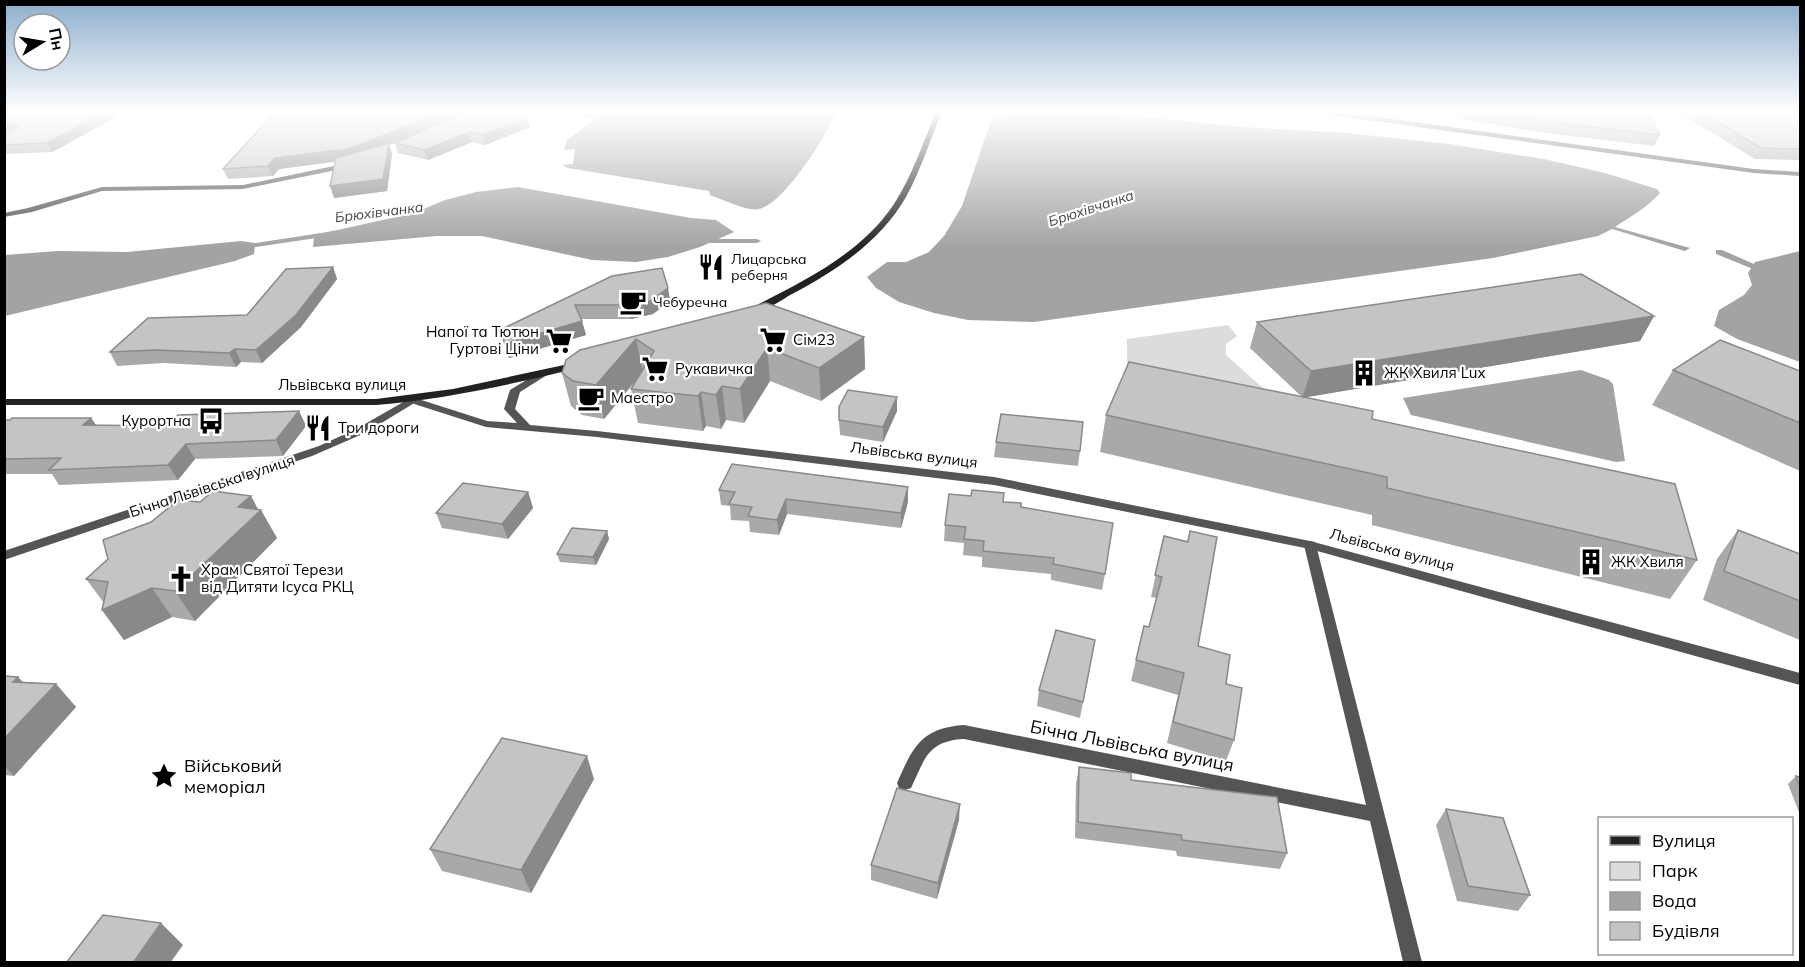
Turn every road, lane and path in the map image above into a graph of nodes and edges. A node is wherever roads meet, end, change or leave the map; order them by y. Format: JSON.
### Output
{"nodes":[{"id":1,"x":919,"y":157,"type":"edge"},
{"id":2,"x":1660,"y":157,"type":"edge"},
{"id":3,"x":359,"y":162,"type":"edge"},
{"id":4,"x":1800,"y":174,"type":"edge"},
{"id":5,"x":4,"y":215,"type":"edge"},
{"id":6,"x":741,"y":315,"type":"edge"},
{"id":7,"x":591,"y":362,"type":"edge"},
{"id":8,"x":543,"y":373,"type":"junction"},
{"id":9,"x":412,"y":400,"type":"junction"},
{"id":10,"x":4,"y":402,"type":"edge"},
{"id":11,"x":527,"y":428,"type":"junction"},
{"id":12,"x":1311,"y":545,"type":"junction"},
{"id":13,"x":4,"y":556,"type":"edge"},
{"id":14,"x":1800,"y":679,"type":"edge"},
{"id":15,"x":905,"y":783,"type":"dead end"},
{"id":16,"x":1377,"y":815,"type":"junction"},
{"id":17,"x":1413,"y":963,"type":"edge"}],
"edges":[{"from":1,"to":6,"type":"main road"},
{"from":2,"to":4,"type":"street"},
{"from":3,"to":5,"type":"street"},
{"from":7,"to":8,"type":"main road"},
{"from":8,"to":9,"type":"main road"},
{"from":8,"to":11,"type":"street"},
{"from":9,"to":10,"type":"main road","name":"Львівська вулиця"},
{"from":9,"to":11,"type":"street","name":"Львівська вулиця"},
{"from":9,"to":13,"type":"street","name":"Бічна Львівська вулиця"},
{"from":11,"to":12,"type":"street","name":"Львівська вулиця"},
{"from":12,"to":14,"type":"street","name":"Львівська вулиця"},
{"from":12,"to":16,"type":"street"},
{"from":15,"to":16,"type":"street","name":"Бічна Львівська вулиця"},
{"from":16,"to":17,"type":"street"}]}
